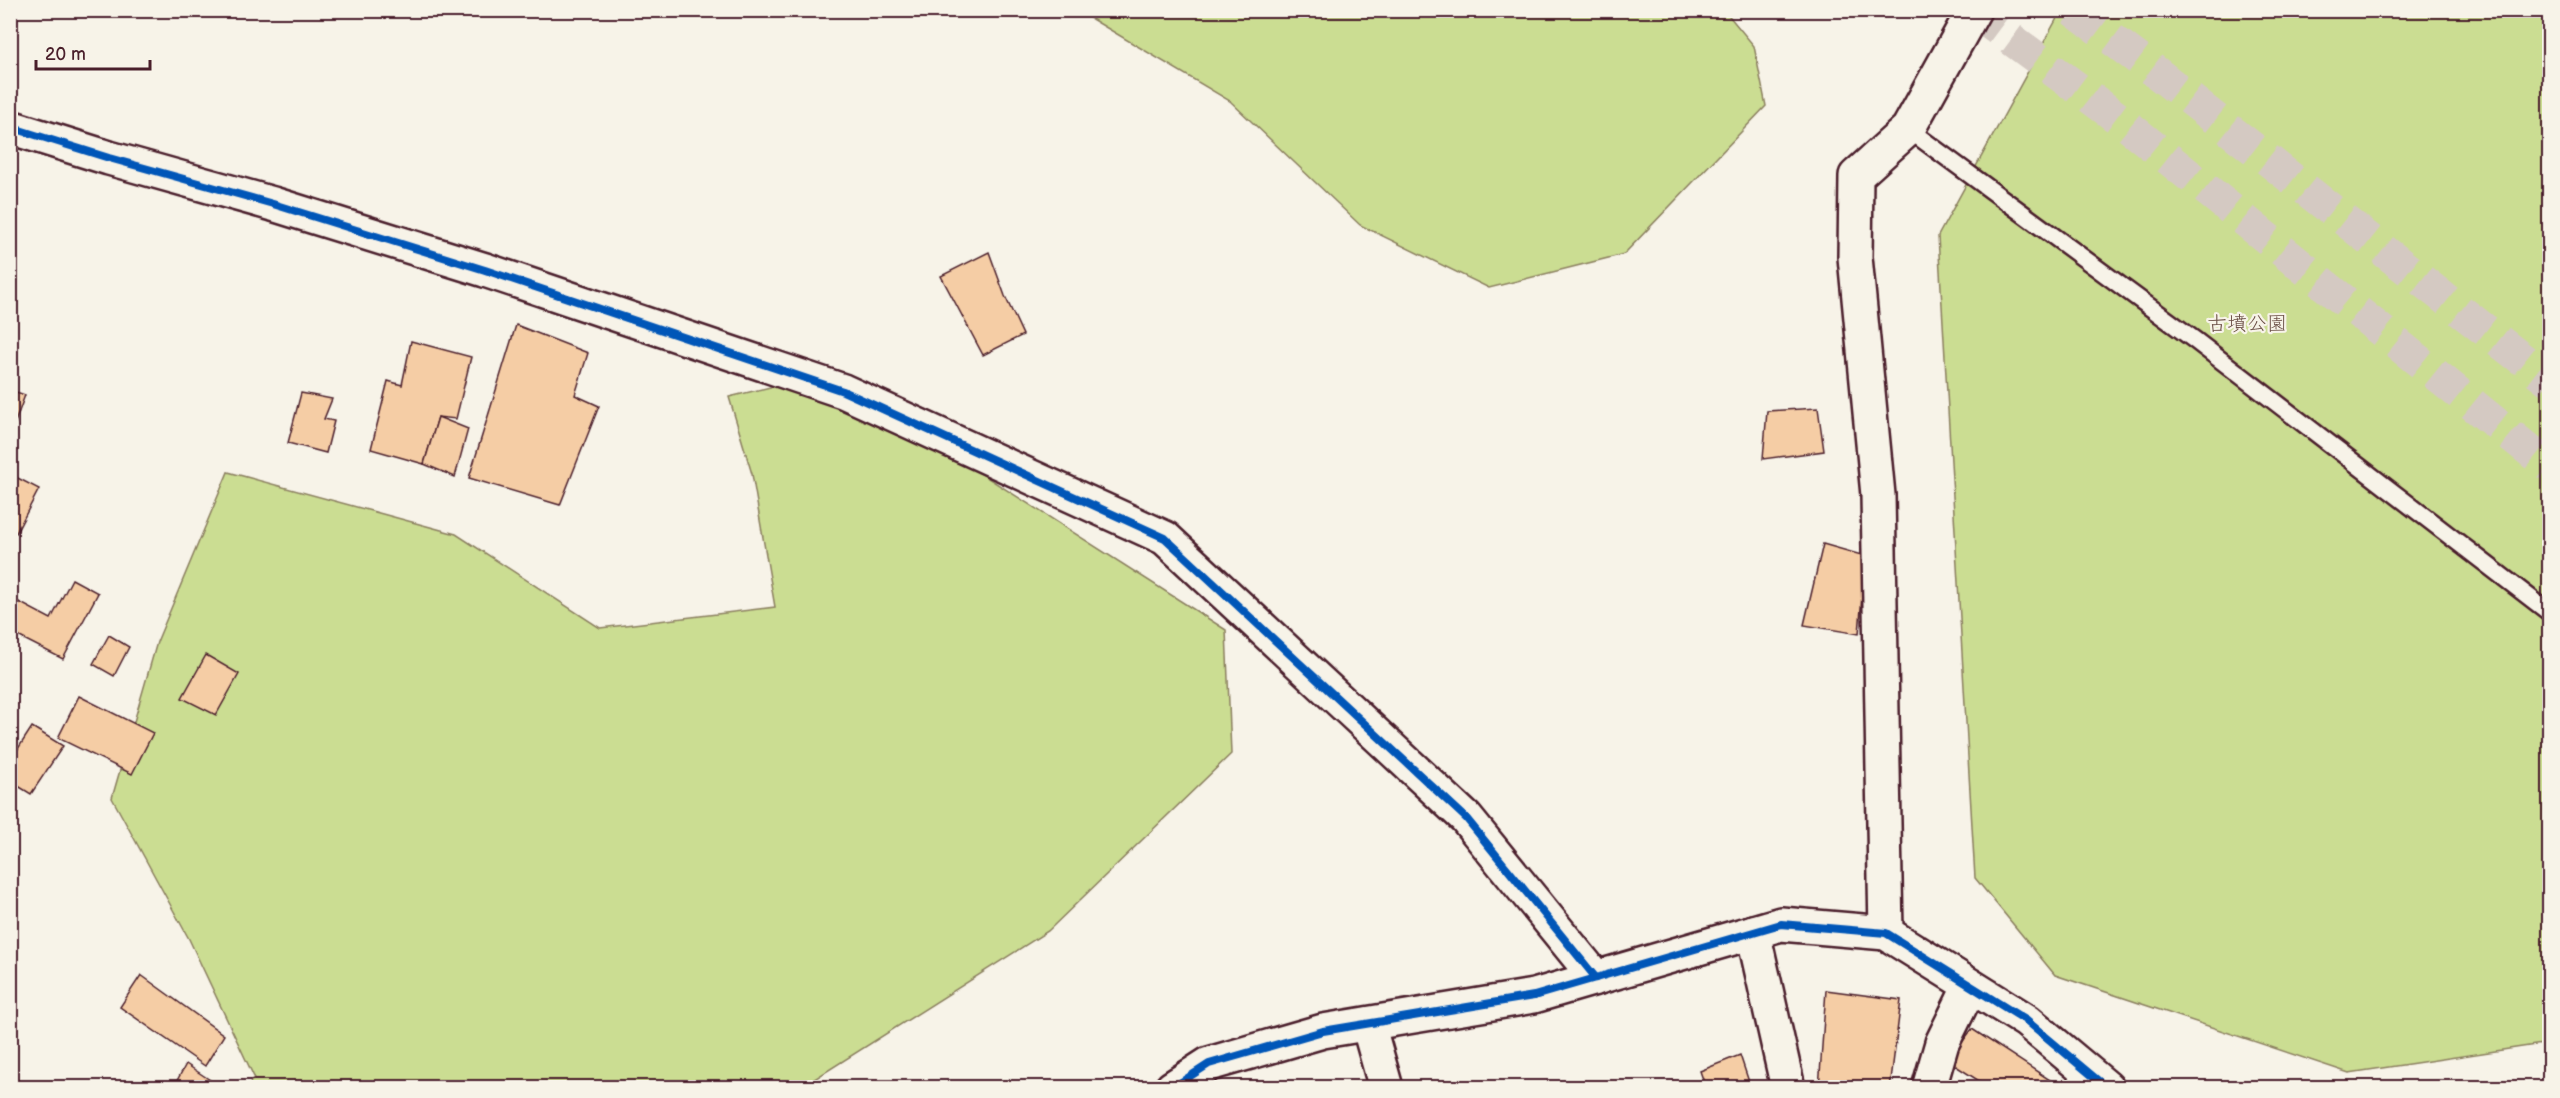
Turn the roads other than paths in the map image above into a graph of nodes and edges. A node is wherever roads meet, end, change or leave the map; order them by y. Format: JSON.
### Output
{"nodes":[{"id":1,"x":1974,"y":10,"type":"edge"},
{"id":2,"x":10,"y":128,"type":"edge"},
{"id":3,"x":1908,"y":129,"type":"junction"},
{"id":4,"x":2550,"y":613,"type":"edge"},
{"id":5,"x":1754,"y":932,"type":"junction"},
{"id":6,"x":1886,"y":933,"type":"junction"},
{"id":7,"x":1596,"y":978,"type":"junction"},
{"id":8,"x":1970,"y":986,"type":"junction"},
{"id":9,"x":1368,"y":1024,"type":"junction"},
{"id":10,"x":1172,"y":1088,"type":"edge"},
{"id":11,"x":1386,"y":1088,"type":"edge"},
{"id":12,"x":1788,"y":1088,"type":"edge"},
{"id":13,"x":1929,"y":1088,"type":"edge"},
{"id":14,"x":2107,"y":1088,"type":"edge"}],
"edges":[{"from":1,"to":3,"type":"street"},
{"from":2,"to":7,"type":"street"},
{"from":3,"to":4,"type":"lane"},
{"from":3,"to":6,"type":"street"},
{"from":5,"to":6,"type":"street"},
{"from":5,"to":7,"type":"street"},
{"from":5,"to":12,"type":"street"},
{"from":6,"to":8,"type":"street"},
{"from":7,"to":9,"type":"street"},
{"from":8,"to":13,"type":"street"},
{"from":8,"to":14,"type":"street"},
{"from":9,"to":10,"type":"street"},
{"from":9,"to":11,"type":"street"}]}
